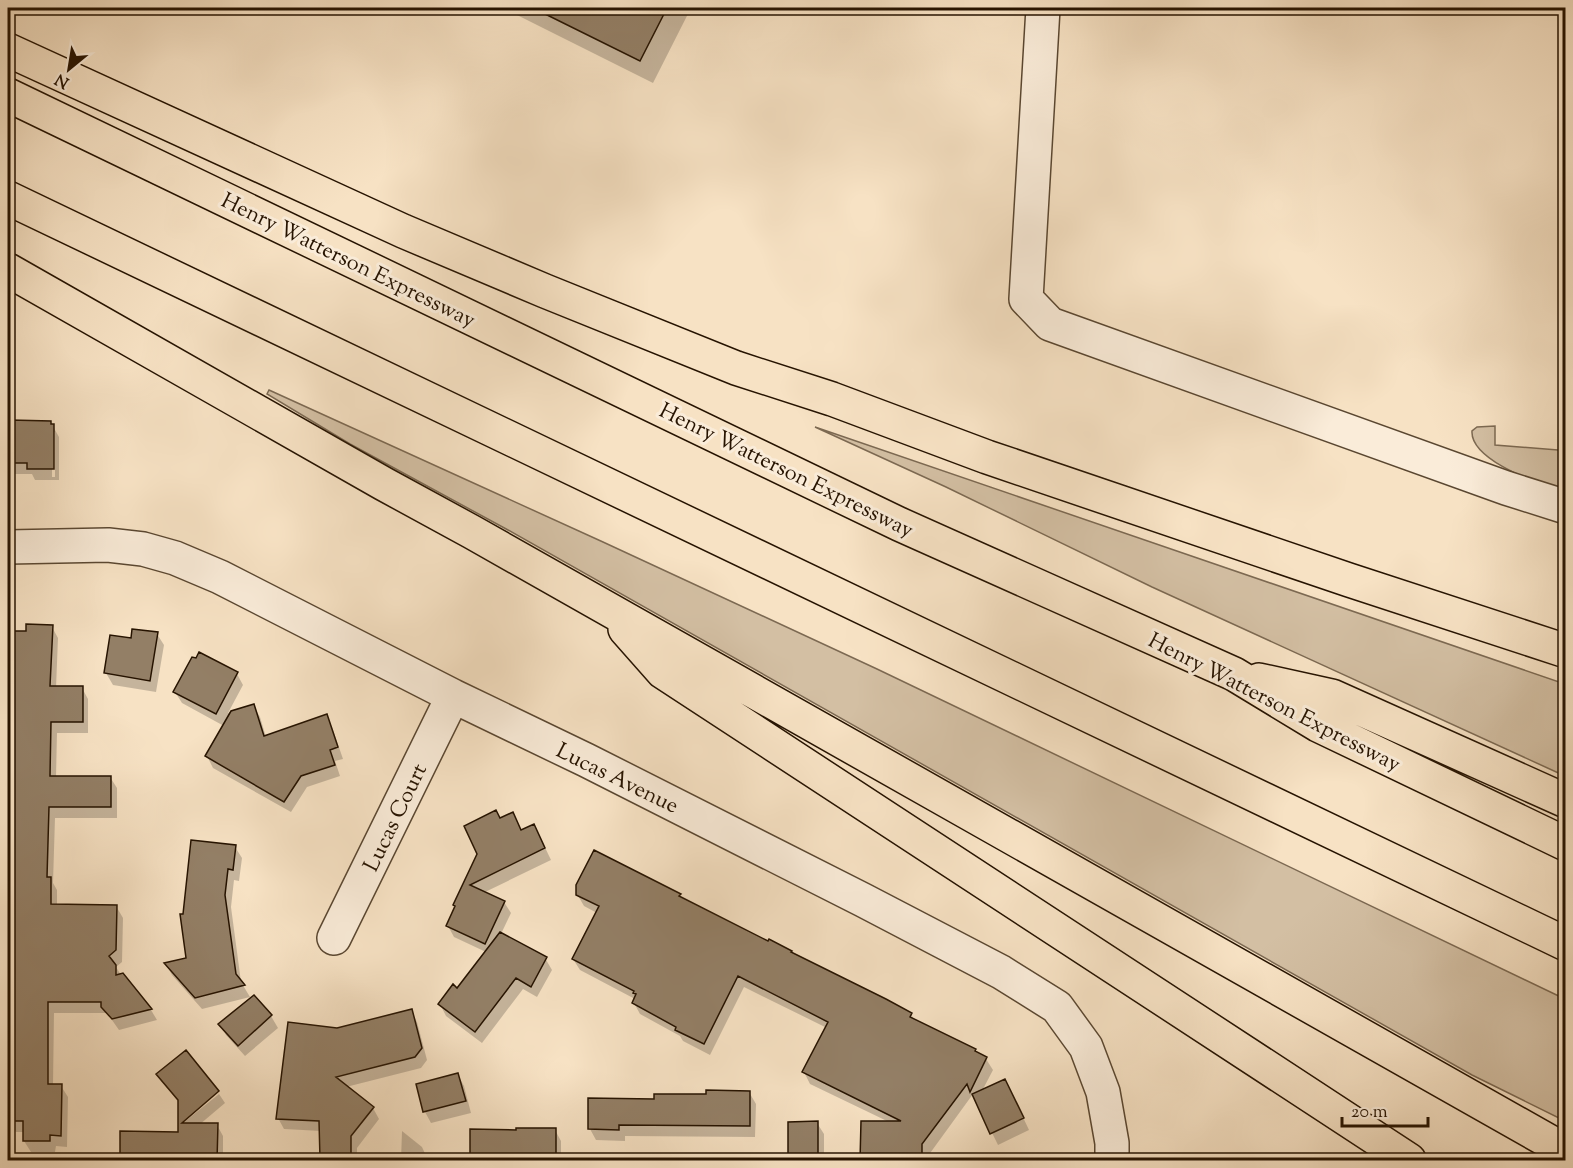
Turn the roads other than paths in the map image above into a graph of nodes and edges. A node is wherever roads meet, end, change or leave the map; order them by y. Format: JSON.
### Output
{"nodes":[{"id":1,"x":1042,"y":8,"type":"edge"},
{"id":2,"x":8,"y":50,"type":"edge"},
{"id":3,"x":8,"y":95,"type":"edge"},
{"id":4,"x":8,"y":198,"type":"edge"},
{"id":5,"x":8,"y":270,"type":"edge"},
{"id":6,"x":1566,"y":507,"type":"edge"},
{"id":7,"x":8,"y":548,"type":"edge"},
{"id":8,"x":608,"y":609,"type":"junction"},
{"id":9,"x":1566,"y":651,"type":"edge"},
{"id":10,"x":1234,"y":674,"type":"junction"},
{"id":11,"x":453,"y":696,"type":"junction"},
{"id":12,"x":1566,"y":801,"type":"edge"},
{"id":13,"x":1566,"y":844,"type":"edge"},
{"id":14,"x":334,"y":938,"type":"dead end"},
{"id":15,"x":1566,"y":944,"type":"edge"},
{"id":16,"x":1566,"y":1151,"type":"edge"},
{"id":17,"x":1112,"y":1161,"type":"edge"},
{"id":18,"x":1409,"y":1161,"type":"edge"}],
"edges":[{"from":1,"to":6,"type":"street"},
{"from":2,"to":9,"type":"highway"},
{"from":3,"to":10,"type":"highway","name":"Henry Watterson Expressway"},
{"from":4,"to":15,"type":"highway"},
{"from":5,"to":8,"type":"highway"},
{"from":7,"to":11,"type":"street","name":"Lucas Avenue"},
{"from":8,"to":16,"type":"highway"},
{"from":8,"to":18,"type":"highway"},
{"from":10,"to":12,"type":"highway"},
{"from":10,"to":13,"type":"highway","name":"Henry Watterson Expressway"},
{"from":11,"to":14,"type":"street","name":"Lucas Court"},
{"from":11,"to":17,"type":"street","name":"Lucas Avenue"}]}
